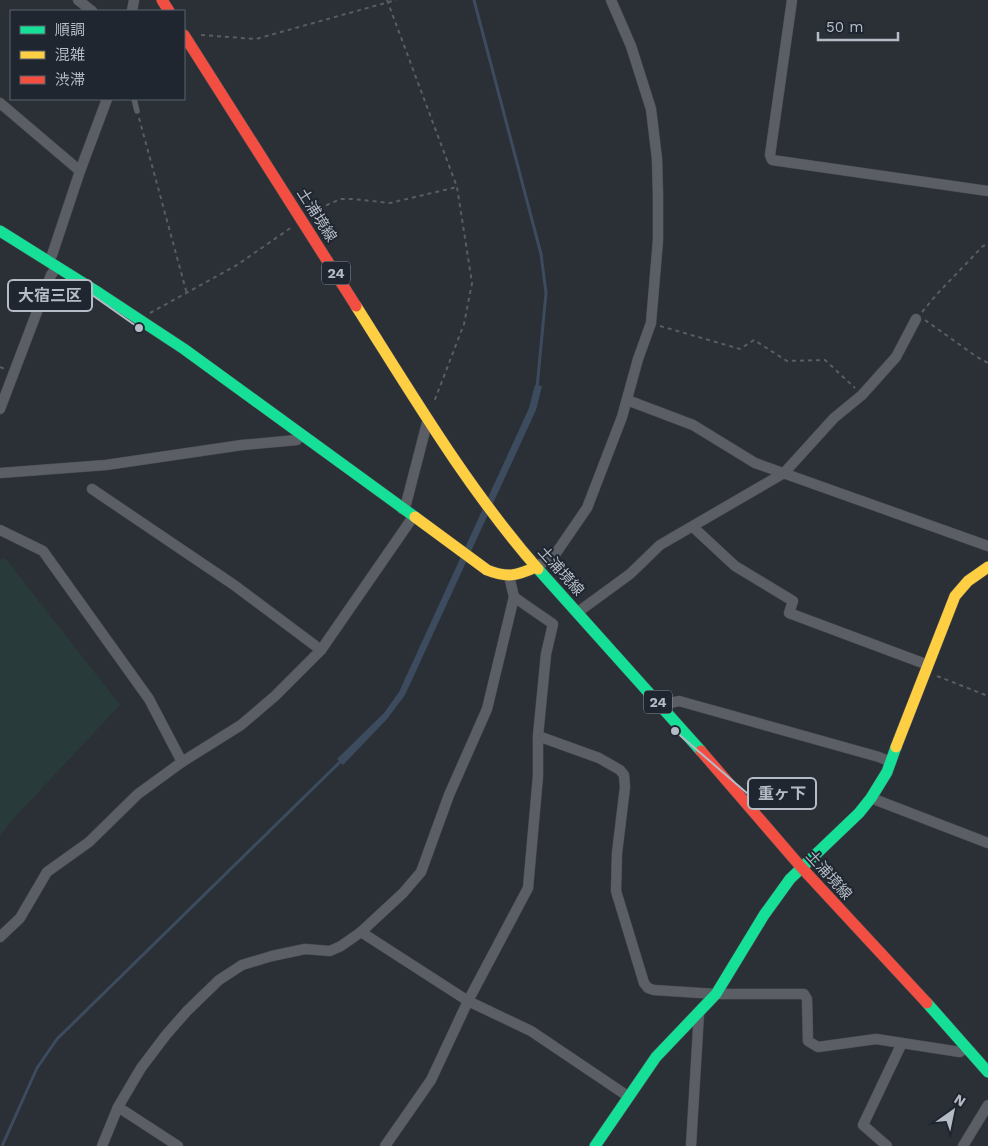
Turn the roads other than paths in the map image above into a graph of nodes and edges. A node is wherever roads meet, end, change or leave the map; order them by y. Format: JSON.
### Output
{"nodes":[{"id":1,"x":78,"y":0,"type":"edge"},
{"id":2,"x":611,"y":0,"type":"edge"},
{"id":3,"x":792,"y":0,"type":"edge"},
{"id":4,"x":91,"y":10,"type":"edge"},
{"id":5,"x":188,"y":35,"type":"edge"},
{"id":6,"x":107,"y":100,"type":"edge"},
{"id":7,"x":134,"y":100,"type":"edge"},
{"id":8,"x":0,"y":103,"type":"edge"},
{"id":9,"x":137,"y":111,"type":"road end"},
{"id":10,"x":80,"y":171,"type":"junction"},
{"id":11,"x":988,"y":191,"type":"edge"},
{"id":12,"x":0,"y":231,"type":"edge"},
{"id":13,"x":52,"y":264,"type":"junction"},
{"id":14,"x":916,"y":319,"type":"dead end"},
{"id":15,"x":627,"y":400,"type":"junction"},
{"id":16,"x":0,"y":409,"type":"edge"},
{"id":17,"x":428,"y":419,"type":"junction"},
{"id":18,"x":301,"y":434,"type":"junction"},
{"id":19,"x":0,"y":473,"type":"edge"},
{"id":20,"x":784,"y":473,"type":"junction"},
{"id":21,"x":92,"y":489,"type":"dead end"},
{"id":22,"x":402,"y":509,"type":"junction"},
{"id":23,"x":413,"y":517,"type":"junction"},
{"id":24,"x":693,"y":527,"type":"junction"},
{"id":25,"x":0,"y":530,"type":"edge"},
{"id":26,"x":988,"y":546,"type":"edge"},
{"id":27,"x":536,"y":567,"type":"junction"},
{"id":28,"x":988,"y":567,"type":"edge"},
{"id":29,"x":509,"y":576,"type":"junction"},
{"id":30,"x":514,"y":597,"type":"junction"},
{"id":31,"x":578,"y":612,"type":"junction"},
{"id":32,"x":321,"y":650,"type":"junction"},
{"id":33,"x":927,"y":668,"type":"junction"},
{"id":34,"x":661,"y":705,"type":"junction"},
{"id":35,"x":538,"y":736,"type":"junction"},
{"id":36,"x":182,"y":762,"type":"junction"},
{"id":37,"x":891,"y":762,"type":"junction"},
{"id":38,"x":871,"y":798,"type":"junction"},
{"id":39,"x":988,"y":843,"type":"edge"},
{"id":40,"x":801,"y":867,"type":"junction"},
{"id":41,"x":361,"y":932,"type":"junction"},
{"id":42,"x":0,"y":937,"type":"edge"},
{"id":43,"x":716,"y":994,"type":"junction"},
{"id":44,"x":468,"y":1001,"type":"junction"},
{"id":45,"x":699,"y":1013,"type":"junction"},
{"id":46,"x":902,"y":1043,"type":"junction"},
{"id":47,"x":966,"y":1047,"type":"junction"},
{"id":48,"x":988,"y":1072,"type":"edge"},
{"id":49,"x":629,"y":1097,"type":"junction"},
{"id":50,"x":988,"y":1105,"type":"edge"},
{"id":51,"x":118,"y":1107,"type":"junction"},
{"id":52,"x":102,"y":1146,"type":"edge"},
{"id":53,"x":178,"y":1146,"type":"edge"},
{"id":54,"x":386,"y":1146,"type":"edge"},
{"id":55,"x":595,"y":1146,"type":"edge"},
{"id":56,"x":691,"y":1146,"type":"edge"},
{"id":57,"x":887,"y":1146,"type":"edge"},
{"id":58,"x":963,"y":1146,"type":"edge"}],
"edges":[{"from":1,"to":4,"type":"street"},
{"from":2,"to":15,"type":"street"},
{"from":3,"to":11,"type":"street"},
{"from":5,"to":17,"type":"street","name":"土浦境線","number":"24"},
{"from":6,"to":10,"type":"street"},
{"from":7,"to":9,"type":"lane"},
{"from":8,"to":10,"type":"street"},
{"from":10,"to":13,"type":"street"},
{"from":12,"to":13,"type":"street"},
{"from":13,"to":16,"type":"street"},
{"from":13,"to":18,"type":"street"},
{"from":14,"to":20,"type":"street"},
{"from":15,"to":20,"type":"street"},
{"from":15,"to":27,"type":"street"},
{"from":17,"to":22,"type":"street"},
{"from":17,"to":27,"type":"street","name":"土浦境線","number":"24"},
{"from":18,"to":19,"type":"street"},
{"from":18,"to":22,"type":"street"},
{"from":20,"to":24,"type":"street"},
{"from":20,"to":26,"type":"street"},
{"from":21,"to":32,"type":"street"},
{"from":22,"to":23,"type":"street"},
{"from":23,"to":29,"type":"street"},
{"from":23,"to":32,"type":"street"},
{"from":24,"to":31,"type":"street"},
{"from":24,"to":33,"type":"street"},
{"from":25,"to":36,"type":"street"},
{"from":27,"to":29,"type":"street"},
{"from":27,"to":31,"type":"street","name":"土浦境線","number":"24"},
{"from":28,"to":33,"type":"street"},
{"from":29,"to":30,"type":"street"},
{"from":30,"to":35,"type":"street"},
{"from":30,"to":41,"type":"street"},
{"from":31,"to":34,"type":"street","name":"土浦境線","number":"24"},
{"from":32,"to":36,"type":"street"},
{"from":33,"to":37,"type":"street"},
{"from":34,"to":37,"type":"street"},
{"from":34,"to":40,"type":"street","name":"土浦境線","number":"24"},
{"from":35,"to":43,"type":"street"},
{"from":35,"to":44,"type":"street"},
{"from":36,"to":42,"type":"street"},
{"from":37,"to":38,"type":"street"},
{"from":38,"to":39,"type":"street"},
{"from":38,"to":40,"type":"street"},
{"from":40,"to":43,"type":"street"},
{"from":40,"to":47,"type":"street","name":"土浦境線","number":"24"},
{"from":41,"to":44,"type":"street"},
{"from":41,"to":51,"type":"street"},
{"from":43,"to":45,"type":"street"},
{"from":43,"to":46,"type":"street"},
{"from":44,"to":49,"type":"street"},
{"from":44,"to":54,"type":"street"},
{"from":45,"to":49,"type":"street"},
{"from":45,"to":56,"type":"street"},
{"from":46,"to":47,"type":"street"},
{"from":46,"to":57,"type":"street"},
{"from":47,"to":48,"type":"street","name":"土浦境線","number":"24"},
{"from":49,"to":55,"type":"street"},
{"from":50,"to":58,"type":"street"},
{"from":51,"to":52,"type":"street"},
{"from":51,"to":53,"type":"street"}]}
